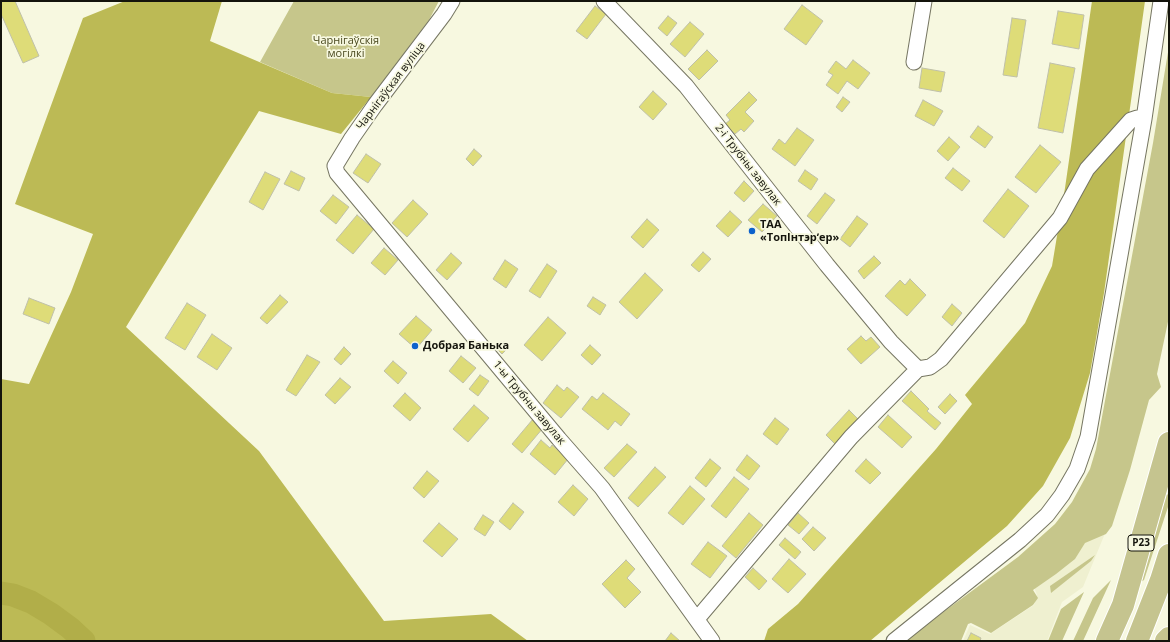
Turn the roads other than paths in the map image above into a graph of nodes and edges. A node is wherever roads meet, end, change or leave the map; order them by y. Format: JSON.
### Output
{"nodes":[{"id":1,"x":452,"y":1,"type":"edge"},
{"id":2,"x":604,"y":1,"type":"edge"},
{"id":3,"x":924,"y":1,"type":"edge"},
{"id":4,"x":1161,"y":1,"type":"edge"},
{"id":5,"x":914,"y":62,"type":"dead end"},
{"id":6,"x":1144,"y":119,"type":"junction"},
{"id":7,"x":337,"y":172,"type":"joint"},
{"id":8,"x":918,"y":369,"type":"junction"},
{"id":9,"x":1169,"y":443,"type":"edge"},
{"id":10,"x":1169,"y":555,"type":"edge"},
{"id":11,"x":1163,"y":586,"type":"edge"},
{"id":12,"x":697,"y":619,"type":"junction"},
{"id":13,"x":1169,"y":638,"type":"edge"},
{"id":14,"x":712,"y":641,"type":"edge"},
{"id":15,"x":894,"y":641,"type":"edge"},
{"id":16,"x":1107,"y":641,"type":"edge"},
{"id":17,"x":1113,"y":641,"type":"edge"},
{"id":18,"x":1136,"y":641,"type":"edge"},
{"id":19,"x":1166,"y":641,"type":"edge"}],
"edges":[{"from":1,"to":7,"type":"street","name":"Чарнігаўская вуліца"},
{"from":2,"to":8,"type":"street","name":"2-і Трубны завулак"},
{"from":3,"to":5,"type":"street"},
{"from":4,"to":6,"type":"street"},
{"from":6,"to":8,"type":"street"},
{"from":6,"to":15,"type":"street"},
{"from":7,"to":12,"type":"street","name":"1-ы Трубны завулак"},
{"from":8,"to":12,"type":"street"},
{"from":9,"to":16,"type":"main road","number":"Р23"},
{"from":10,"to":11,"type":"main road","number":"Р23"},
{"from":11,"to":17,"type":"main road"},
{"from":11,"to":18,"type":"main road","number":"Р23"},
{"from":12,"to":14,"type":"street","name":"1-ы Трубны завулак"},
{"from":13,"to":19,"type":"main road"}]}
